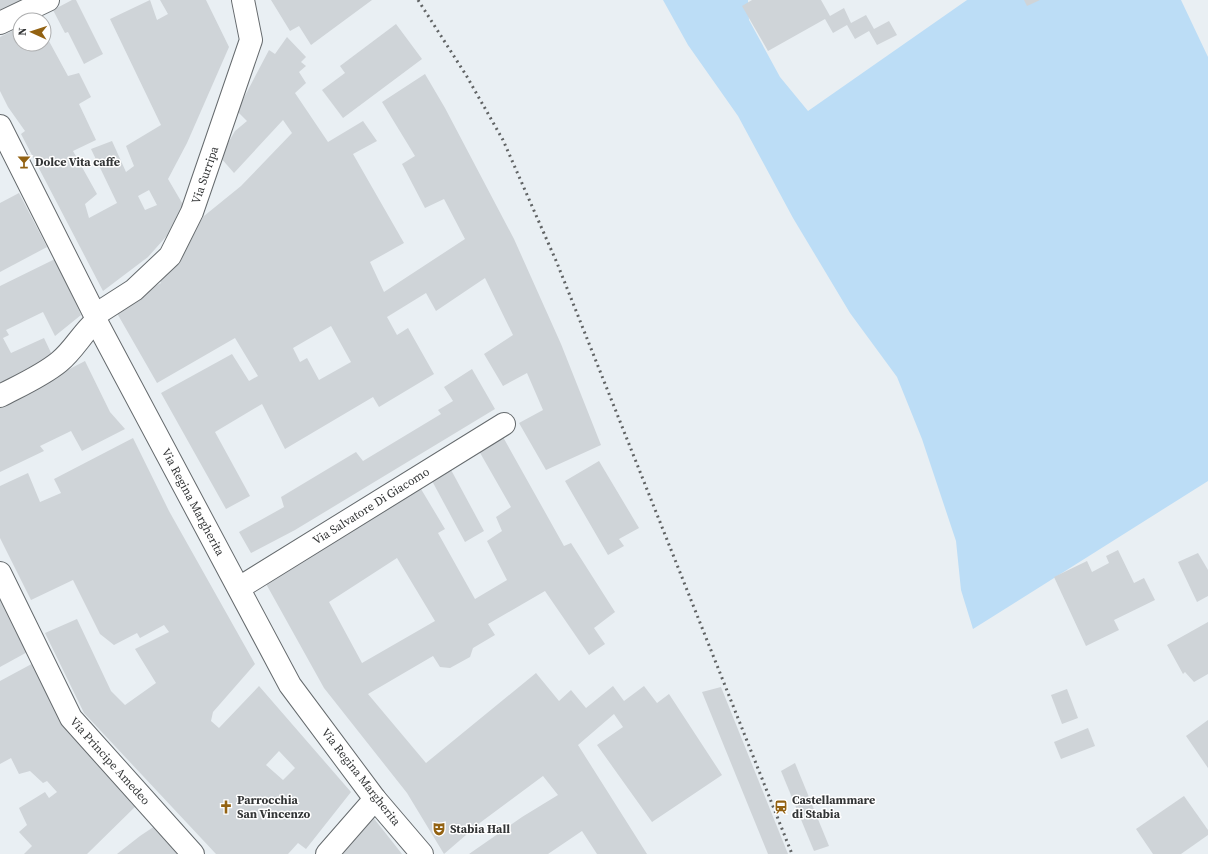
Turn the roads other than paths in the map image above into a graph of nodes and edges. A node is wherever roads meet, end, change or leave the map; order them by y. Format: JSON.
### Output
{"nodes":[{"id":1,"x":48,"y":0,"type":"edge"},
{"id":2,"x":243,"y":0,"type":"edge"},
{"id":3,"x":0,"y":23,"type":"edge"},
{"id":4,"x":0,"y":126,"type":"edge"},
{"id":5,"x":95,"y":318,"type":"junction"},
{"id":6,"x":0,"y":396,"type":"edge"},
{"id":7,"x":504,"y":424,"type":"dead end"},
{"id":8,"x":0,"y":573,"type":"edge"},
{"id":9,"x":239,"y":588,"type":"junction"},
{"id":10,"x":375,"y":798,"type":"junction"},
{"id":11,"x":193,"y":854,"type":"edge"},
{"id":12,"x":326,"y":854,"type":"edge"},
{"id":13,"x":422,"y":854,"type":"edge"}],
"edges":[{"from":1,"to":3,"type":"street"},
{"from":2,"to":5,"type":"street","name":"Via Surripa"},
{"from":4,"to":5,"type":"street","name":"Via Regina Margherita"},
{"from":5,"to":6,"type":"street","name":"Via Surripa"},
{"from":5,"to":9,"type":"street","name":"Via Regina Margherita"},
{"from":7,"to":9,"type":"street","name":"Via Salvatore Di Giacomo"},
{"from":8,"to":11,"type":"street","name":"Via Principe Amedeo"},
{"from":9,"to":10,"type":"street","name":"Via Regina Margherita"},
{"from":10,"to":12,"type":"street"},
{"from":10,"to":13,"type":"street","name":"Via Regina Margherita"}]}
